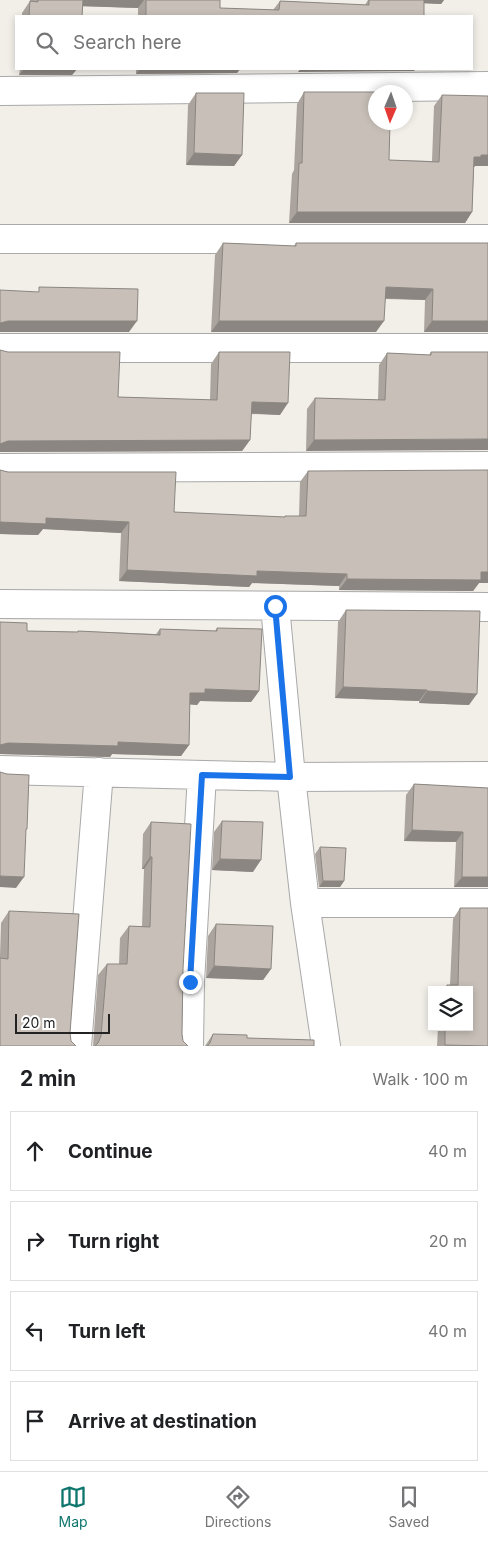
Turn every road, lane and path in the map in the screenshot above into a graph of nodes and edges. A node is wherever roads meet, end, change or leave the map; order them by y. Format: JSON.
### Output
{"nodes":[{"id":1,"x":488,"y":86,"type":"edge"},
{"id":2,"x":0,"y":91,"type":"edge"},
{"id":3,"x":0,"y":239,"type":"edge"},
{"id":4,"x":488,"y":239,"type":"edge"},
{"id":5,"x":0,"y":348,"type":"edge"},
{"id":6,"x":488,"y":348,"type":"edge"},
{"id":7,"x":488,"y":466,"type":"edge"},
{"id":8,"x":0,"y":468,"type":"edge"},
{"id":9,"x":0,"y":604,"type":"edge"},
{"id":10,"x":275,"y":606,"type":"junction"},
{"id":11,"x":488,"y":607,"type":"edge"},
{"id":12,"x":0,"y":770,"type":"edge"},
{"id":13,"x":100,"y":772,"type":"junction"},
{"id":14,"x":202,"y":775,"type":"junction"},
{"id":15,"x":488,"y":776,"type":"edge"},
{"id":16,"x":290,"y":777,"type":"junction"},
{"id":17,"x":305,"y":903,"type":"junction"},
{"id":18,"x":488,"y":903,"type":"edge"},
{"id":19,"x":77,"y":1046,"type":"edge"},
{"id":20,"x":189,"y":1046,"type":"edge"},
{"id":21,"x":326,"y":1046,"type":"edge"}],
"edges":[{"from":1,"to":2,"type":"street"},
{"from":3,"to":4,"type":"street"},
{"from":5,"to":6,"type":"street"},
{"from":7,"to":8,"type":"street"},
{"from":9,"to":10,"type":"street"},
{"from":10,"to":11,"type":"street"},
{"from":10,"to":16,"type":"street"},
{"from":12,"to":13,"type":"street"},
{"from":13,"to":14,"type":"street"},
{"from":13,"to":19,"type":"street"},
{"from":14,"to":16,"type":"street"},
{"from":14,"to":20,"type":"street"},
{"from":15,"to":16,"type":"street"},
{"from":16,"to":17,"type":"street"},
{"from":17,"to":18,"type":"street"},
{"from":17,"to":21,"type":"street"}]}
